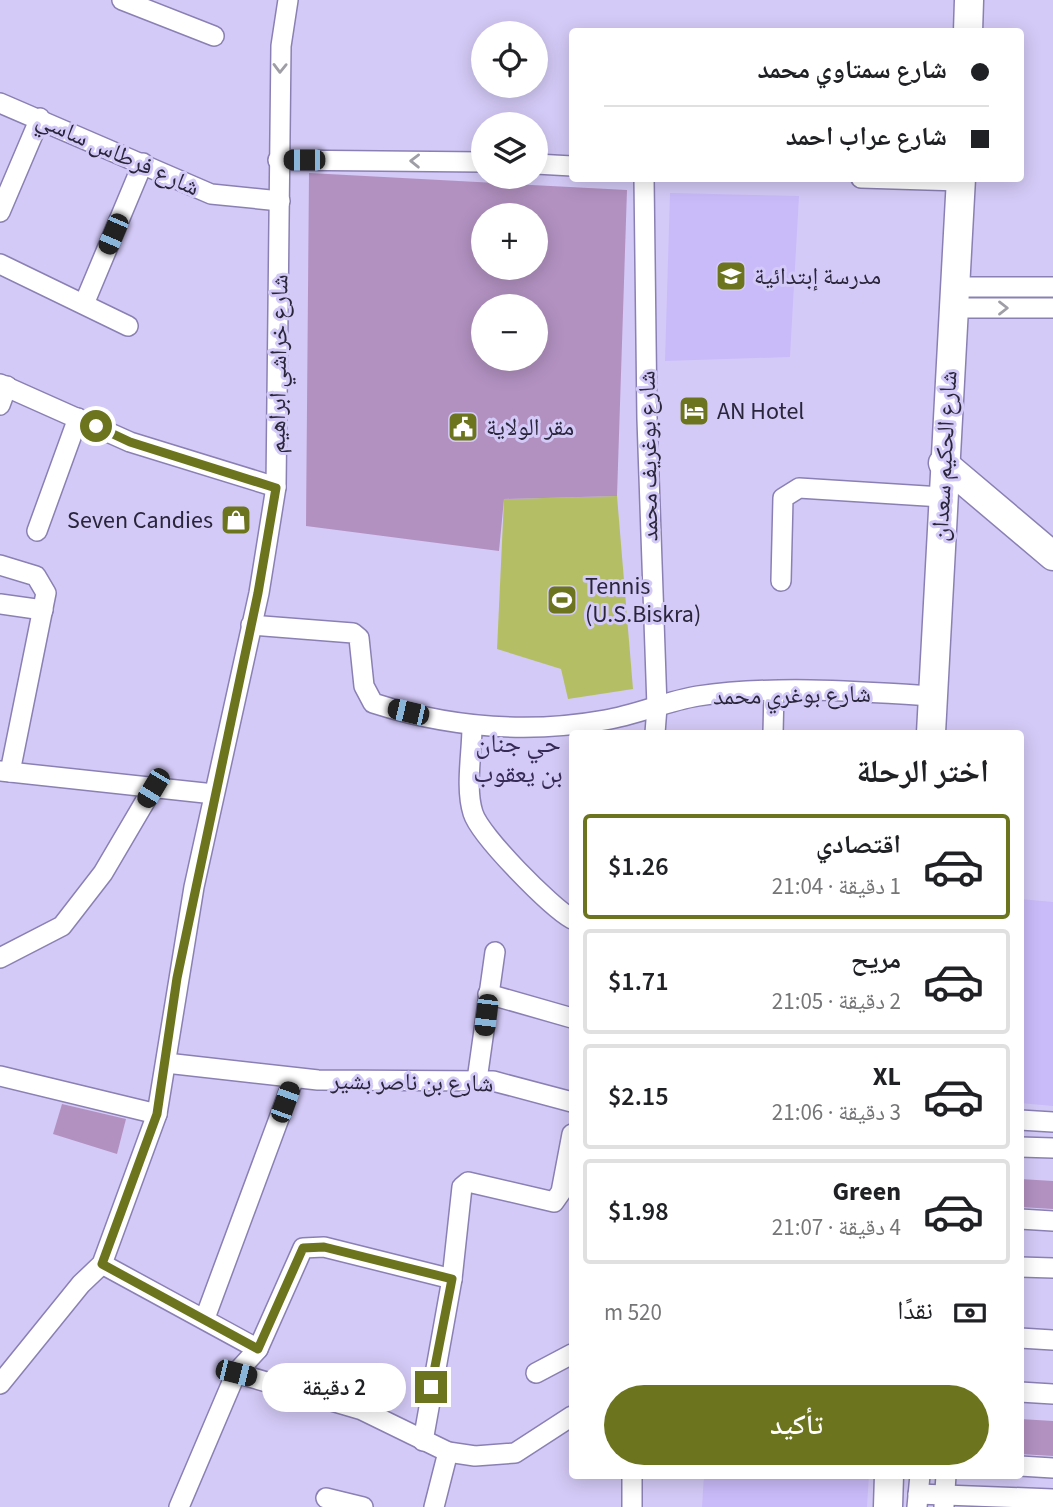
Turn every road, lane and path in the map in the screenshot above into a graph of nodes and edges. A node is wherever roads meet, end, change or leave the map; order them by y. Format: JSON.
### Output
{"nodes":[{"id":1,"x":122,"y":0,"type":"edge"},
{"id":2,"x":288,"y":0,"type":"edge"},
{"id":3,"x":969,"y":0,"type":"edge"},
{"id":4,"x":968,"y":28,"type":"edge"},
{"id":5,"x":214,"y":36,"type":"dead end"},
{"id":6,"x":0,"y":103,"type":"edge"},
{"id":7,"x":40,"y":118,"type":"junction"},
{"id":8,"x":278,"y":160,"type":"junction"},
{"id":9,"x":471,"y":162,"type":"edge"},
{"id":10,"x":143,"y":163,"type":"junction"},
{"id":11,"x":548,"y":165,"type":"edge"},
{"id":12,"x":569,"y":166,"type":"edge"},
{"id":13,"x":644,"y":182,"type":"edge"},
{"id":14,"x":960,"y":182,"type":"edge"},
{"id":15,"x":280,"y":201,"type":"junction"},
{"id":16,"x":0,"y":212,"type":"edge"},
{"id":17,"x":0,"y":264,"type":"edge"},
{"id":18,"x":1053,"y":287,"type":"edge"},
{"id":19,"x":953,"y":298,"type":"junction"},
{"id":20,"x":84,"y":304,"type":"junction"},
{"id":21,"x":1053,"y":308,"type":"edge"},
{"id":22,"x":128,"y":326,"type":"dead end"},
{"id":23,"x":2,"y":392,"type":"edge"},
{"id":24,"x":78,"y":418,"type":"junction"},
{"id":25,"x":943,"y":463,"type":"junction"},
{"id":26,"x":276,"y":488,"type":"junction"},
{"id":27,"x":942,"y":497,"type":"junction"},
{"id":28,"x":37,"y":531,"type":"dead end"},
{"id":29,"x":1053,"y":556,"type":"edge"},
{"id":30,"x":0,"y":565,"type":"edge"},
{"id":31,"x":781,"y":581,"type":"dead end"},
{"id":32,"x":0,"y":604,"type":"edge"},
{"id":33,"x":43,"y":610,"type":"junction"},
{"id":34,"x":251,"y":625,"type":"junction"},
{"id":35,"x":775,"y":691,"type":"junction"},
{"id":36,"x":933,"y":696,"type":"junction"},
{"id":37,"x":657,"y":707,"type":"junction"},
{"id":38,"x":472,"y":727,"type":"junction"},
{"id":39,"x":655,"y":730,"type":"edge"},
{"id":40,"x":773,"y":730,"type":"edge"},
{"id":41,"x":930,"y":730,"type":"edge"},
{"id":42,"x":5,"y":771,"type":"edge"},
{"id":43,"x":153,"y":788,"type":"junction"},
{"id":44,"x":214,"y":794,"type":"junction"},
{"id":45,"x":569,"y":916,"type":"edge"},
{"id":46,"x":495,"y":952,"type":"dead end"},
{"id":47,"x":0,"y":958,"type":"edge"},
{"id":48,"x":488,"y":994,"type":"junction"},
{"id":49,"x":569,"y":1017,"type":"edge"},
{"id":50,"x":166,"y":1063,"type":"junction"},
{"id":51,"x":0,"y":1076,"type":"edge"},
{"id":52,"x":294,"y":1078,"type":"junction"},
{"id":53,"x":477,"y":1080,"type":"junction"},
{"id":54,"x":569,"y":1101,"type":"edge"},
{"id":55,"x":157,"y":1114,"type":"junction"},
{"id":56,"x":1024,"y":1120,"type":"edge"},
{"id":57,"x":1053,"y":1122,"type":"edge"},
{"id":58,"x":1024,"y":1147,"type":"edge"},
{"id":59,"x":1053,"y":1148,"type":"edge"},
{"id":60,"x":569,"y":1150,"type":"edge"},
{"id":61,"x":1024,"y":1220,"type":"edge"},
{"id":62,"x":1053,"y":1221,"type":"edge"},
{"id":63,"x":102,"y":1264,"type":"junction"},
{"id":64,"x":1024,"y":1267,"type":"edge"},
{"id":65,"x":1053,"y":1268,"type":"edge"},
{"id":66,"x":452,"y":1279,"type":"junction"},
{"id":67,"x":205,"y":1318,"type":"junction"},
{"id":68,"x":1024,"y":1338,"type":"edge"},
{"id":69,"x":1053,"y":1340,"type":"edge"},
{"id":70,"x":258,"y":1349,"type":"junction"},
{"id":71,"x":569,"y":1356,"type":"edge"},
{"id":72,"x":236,"y":1373,"type":"junction"},
{"id":73,"x":536,"y":1373,"type":"dead end"},
{"id":74,"x":0,"y":1384,"type":"edge"},
{"id":75,"x":1024,"y":1392,"type":"edge"},
{"id":76,"x":1053,"y":1394,"type":"edge"},
{"id":77,"x":569,"y":1418,"type":"edge"},
{"id":78,"x":423,"y":1441,"type":"junction"},
{"id":79,"x":448,"y":1452,"type":"junction"},
{"id":80,"x":1036,"y":1467,"type":"edge"},
{"id":81,"x":632,"y":1479,"type":"edge"},
{"id":82,"x":889,"y":1479,"type":"edge"},
{"id":83,"x":918,"y":1492,"type":"edge"},
{"id":84,"x":945,"y":1492,"type":"edge"},
{"id":85,"x":1032,"y":1497,"type":"junction"},
{"id":86,"x":1053,"y":1499,"type":"edge"},
{"id":87,"x":335,"y":1502,"type":"edge"},
{"id":88,"x":178,"y":1507,"type":"edge"},
{"id":89,"x":363,"y":1507,"type":"edge"},
{"id":90,"x":434,"y":1507,"type":"edge"},
{"id":91,"x":632,"y":1507,"type":"edge"},
{"id":92,"x":888,"y":1507,"type":"edge"}],
"edges":[{"from":1,"to":5,"type":"street"},
{"from":2,"to":8,"type":"street","name":"شارع خراشي ابراهيم","one_way":true},
{"from":3,"to":4,"type":"street"},
{"from":6,"to":7,"type":"street","name":"شارع فرطاس ساسي"},
{"from":7,"to":10,"type":"street","name":"شارع فرطاس ساسي"},
{"from":7,"to":16,"type":"street"},
{"from":9,"to":8,"type":"street","one_way":true},
{"from":8,"to":15,"type":"street","name":"شارع خراشي ابراهيم"},
{"from":10,"to":15,"type":"street","name":"شارع فرطاس ساسي"},
{"from":10,"to":20,"type":"street"},
{"from":11,"to":12,"type":"street"},
{"from":13,"to":37,"type":"street","name":"شارع بوغريف محمد"},
{"from":14,"to":19,"type":"street","name":"شارع الحكيم سعدان"},
{"from":15,"to":26,"type":"street","name":"شارع خراشي ابراهيم"},
{"from":17,"to":20,"type":"street"},
{"from":18,"to":19,"type":"street"},
{"from":19,"to":21,"type":"street","one_way":true},
{"from":19,"to":25,"type":"street","name":"شارع الحكيم سعدان"},
{"from":20,"to":22,"type":"street"},
{"from":23,"to":24,"type":"street"},
{"from":24,"to":26,"type":"street"},
{"from":24,"to":28,"type":"street"},
{"from":25,"to":27,"type":"street","name":"شارع الحكيم سعدان"},
{"from":25,"to":29,"type":"street"},
{"from":26,"to":34,"type":"street","name":"شارع خراشي ابراهيم"},
{"from":27,"to":31,"type":"street"},
{"from":27,"to":36,"type":"street","name":"شارع الحكيم سعدان"},
{"from":30,"to":33,"type":"street"},
{"from":32,"to":33,"type":"street"},
{"from":33,"to":42,"type":"street"},
{"from":34,"to":38,"type":"street","name":"شارع بوغري محمد"},
{"from":34,"to":44,"type":"street","name":"شارع خراشي ابراهيم"},
{"from":35,"to":36,"type":"street","name":"شارع بوغري محمد"},
{"from":35,"to":37,"type":"street","name":"شارع بوغري محمد"},
{"from":35,"to":40,"type":"street"},
{"from":36,"to":41,"type":"street","name":"شارع الحكيم سعدان"},
{"from":37,"to":38,"type":"street","name":"شارع بوغري محمد"},
{"from":37,"to":39,"type":"street","name":"شارع بوغريف محمد"},
{"from":38,"to":45,"type":"street"},
{"from":42,"to":43,"type":"street"},
{"from":43,"to":44,"type":"street"},
{"from":43,"to":47,"type":"street"},
{"from":44,"to":50,"type":"street","name":"شارع خراشي ابراهيم"},
{"from":46,"to":48,"type":"street"},
{"from":48,"to":49,"type":"street"},
{"from":48,"to":53,"type":"street"},
{"from":50,"to":52,"type":"street","name":"شارع بن ناصر بشير"},
{"from":50,"to":55,"type":"street","name":"شارع خراشي ابراهيم"},
{"from":51,"to":55,"type":"street"},
{"from":52,"to":53,"type":"street","name":"شارع بن ناصر بشير"},
{"from":52,"to":67,"type":"street"},
{"from":53,"to":54,"type":"street","name":"شارع بن ناصر بشير"},
{"from":55,"to":63,"type":"street","name":"شارع خراشي ابراهيم"},
{"from":56,"to":57,"type":"street"},
{"from":58,"to":59,"type":"street"},
{"from":60,"to":66,"type":"street"},
{"from":61,"to":62,"type":"street"},
{"from":63,"to":67,"type":"street"},
{"from":63,"to":74,"type":"street","name":"شارع خراشي ابراهيم"},
{"from":64,"to":65,"type":"street"},
{"from":66,"to":70,"type":"street"},
{"from":66,"to":78,"type":"street"},
{"from":67,"to":70,"type":"street"},
{"from":68,"to":69,"type":"street"},
{"from":70,"to":72,"type":"street"},
{"from":71,"to":73,"type":"street"},
{"from":72,"to":78,"type":"street"},
{"from":72,"to":88,"type":"street"},
{"from":75,"to":76,"type":"street"},
{"from":77,"to":79,"type":"street"},
{"from":78,"to":79,"type":"street"},
{"from":79,"to":90,"type":"street"},
{"from":80,"to":85,"type":"street"},
{"from":81,"to":91,"type":"street"},
{"from":82,"to":92,"type":"street"},
{"from":83,"to":84,"type":"street"},
{"from":84,"to":85,"type":"street"},
{"from":85,"to":86,"type":"street"},
{"from":87,"to":89,"type":"street"}]}
